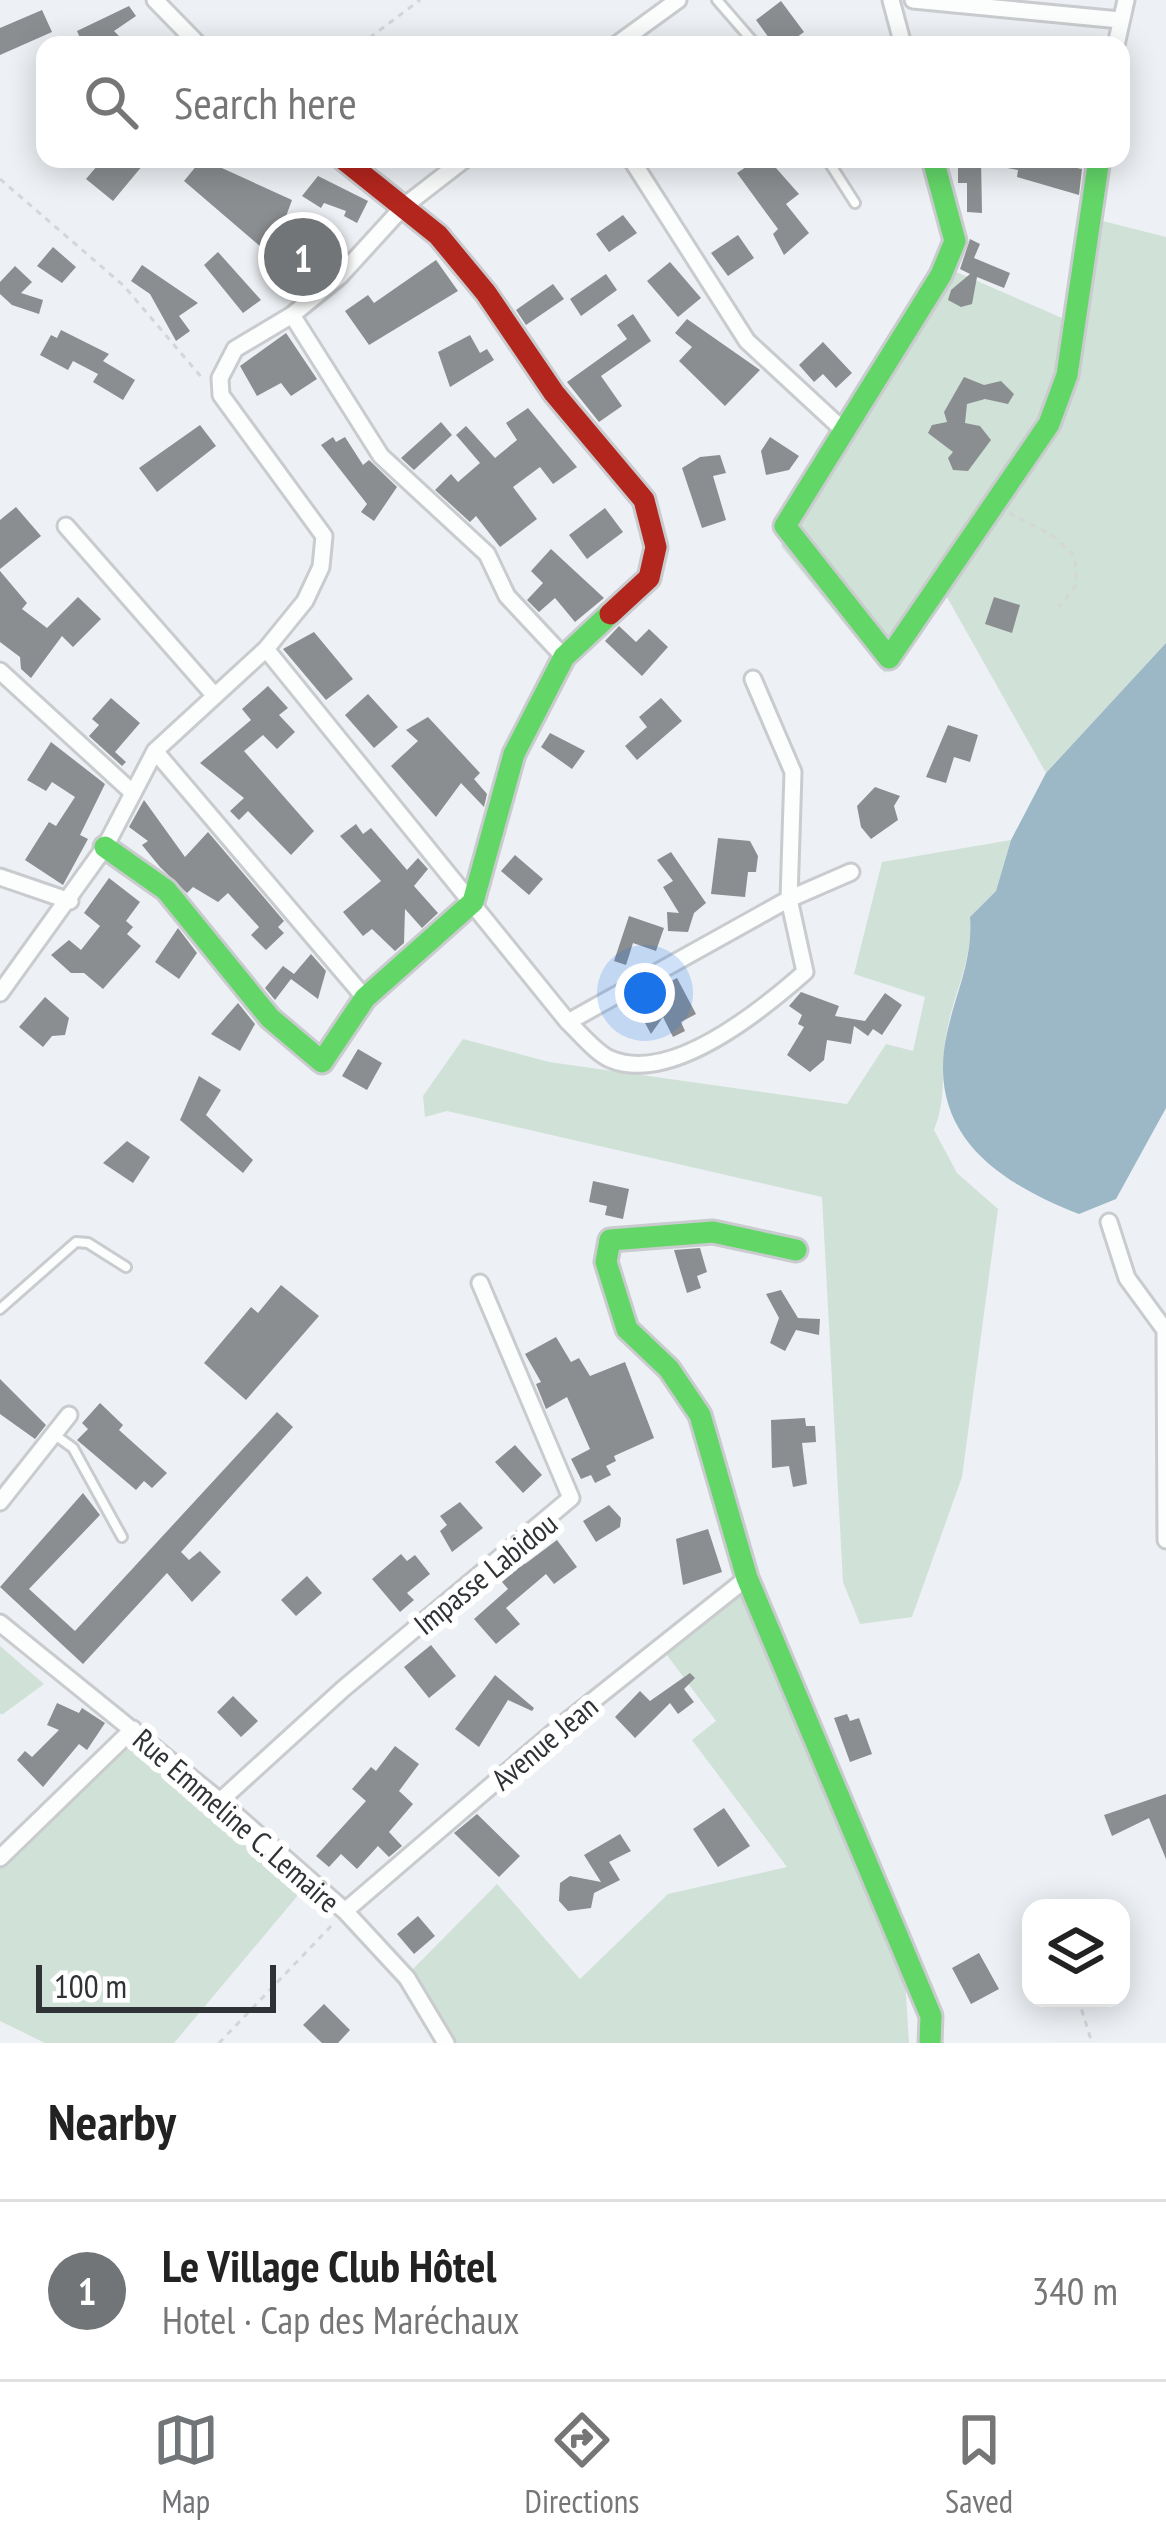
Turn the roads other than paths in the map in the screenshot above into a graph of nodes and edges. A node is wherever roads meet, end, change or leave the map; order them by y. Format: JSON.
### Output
{"nodes":[{"id":1,"x":154,"y":0,"type":"edge"},
{"id":2,"x":679,"y":0,"type":"edge"},
{"id":3,"x":717,"y":0,"type":"edge"},
{"id":4,"x":891,"y":0,"type":"edge"},
{"id":5,"x":913,"y":0,"type":"edge"},
{"id":6,"x":1126,"y":0,"type":"edge"},
{"id":7,"x":1120,"y":20,"type":"junction"},
{"id":8,"x":190,"y":36,"type":"edge"},
{"id":9,"x":629,"y":36,"type":"edge"},
{"id":10,"x":749,"y":36,"type":"edge"},
{"id":11,"x":901,"y":36,"type":"edge"},
{"id":12,"x":1117,"y":36,"type":"edge"},
{"id":13,"x":354,"y":168,"type":"edge"},
{"id":14,"x":454,"y":168,"type":"edge"},
{"id":15,"x":637,"y":168,"type":"edge"},
{"id":16,"x":833,"y":168,"type":"edge"},
{"id":17,"x":935,"y":168,"type":"edge"},
{"id":18,"x":1098,"y":168,"type":"edge"},
{"id":19,"x":854,"y":203,"type":"dead end"},
{"id":20,"x":404,"y":207,"type":"junction"},
{"id":21,"x":292,"y":315,"type":"junction"},
{"id":22,"x":841,"y":428,"type":"junction"},
{"id":23,"x":66,"y":526,"type":"dead end"},
{"id":24,"x":266,"y":649,"type":"junction"},
{"id":25,"x":564,"y":658,"type":"junction"},
{"id":26,"x":0,"y":671,"type":"edge"},
{"id":27,"x":753,"y":679,"type":"dead end"},
{"id":28,"x":214,"y":696,"type":"junction"},
{"id":29,"x":155,"y":751,"type":"junction"},
{"id":30,"x":133,"y":794,"type":"junction"},
{"id":31,"x":105,"y":847,"type":"junction"},
{"id":32,"x":851,"y":872,"type":"dead end"},
{"id":33,"x":0,"y":877,"type":"edge"},
{"id":34,"x":789,"y":898,"type":"junction"},
{"id":35,"x":70,"y":901,"type":"junction"},
{"id":36,"x":473,"y":902,"type":"junction"},
{"id":37,"x":0,"y":993,"type":"edge"},
{"id":38,"x":365,"y":998,"type":"junction"},
{"id":39,"x":568,"y":1022,"type":"junction"},
{"id":40,"x":1109,"y":1222,"type":"dead end"},
{"id":41,"x":796,"y":1250,"type":"dead end"},
{"id":42,"x":126,"y":1268,"type":"dead end"},
{"id":43,"x":479,"y":1283,"type":"dead end"},
{"id":44,"x":0,"y":1309,"type":"edge"},
{"id":45,"x":69,"y":1415,"type":"dead end"},
{"id":46,"x":54,"y":1434,"type":"junction"},
{"id":47,"x":0,"y":1502,"type":"edge"},
{"id":48,"x":122,"y":1537,"type":"dead end"},
{"id":49,"x":1166,"y":1540,"type":"edge"},
{"id":50,"x":747,"y":1578,"type":"junction"},
{"id":51,"x":0,"y":1623,"type":"edge"},
{"id":52,"x":133,"y":1729,"type":"junction"},
{"id":53,"x":220,"y":1801,"type":"junction"},
{"id":54,"x":0,"y":1858,"type":"edge"},
{"id":55,"x":345,"y":1911,"type":"junction"},
{"id":56,"x":446,"y":2043,"type":"edge"},
{"id":57,"x":929,"y":2043,"type":"edge"}],
"edges":[{"from":1,"to":8,"type":"street"},
{"from":2,"to":9,"type":"street"},
{"from":3,"to":10,"type":"lane"},
{"from":4,"to":11,"type":"street"},
{"from":5,"to":7,"type":"street"},
{"from":6,"to":7,"type":"street"},
{"from":7,"to":12,"type":"street"},
{"from":13,"to":20,"type":"street"},
{"from":14,"to":20,"type":"street"},
{"from":15,"to":22,"type":"street"},
{"from":16,"to":19,"type":"lane"},
{"from":17,"to":22,"type":"street"},
{"from":18,"to":22,"type":"street"},
{"from":20,"to":21,"type":"street"},
{"from":20,"to":25,"type":"street"},
{"from":21,"to":24,"type":"street"},
{"from":21,"to":25,"type":"street"},
{"from":23,"to":28,"type":"street"},
{"from":24,"to":28,"type":"street"},
{"from":24,"to":36,"type":"street"},
{"from":25,"to":36,"type":"street"},
{"from":26,"to":30,"type":"street"},
{"from":27,"to":34,"type":"street"},
{"from":28,"to":29,"type":"street"},
{"from":29,"to":30,"type":"street"},
{"from":29,"to":38,"type":"street"},
{"from":30,"to":31,"type":"street"},
{"from":31,"to":35,"type":"street"},
{"from":31,"to":38,"type":"street"},
{"from":32,"to":34,"type":"street"},
{"from":33,"to":35,"type":"street"},
{"from":34,"to":39,"type":"street"},
{"from":34,"to":39,"type":"street"},
{"from":35,"to":37,"type":"street"},
{"from":36,"to":38,"type":"street"},
{"from":36,"to":39,"type":"street"},
{"from":40,"to":49,"type":"street"},
{"from":41,"to":50,"type":"street"},
{"from":42,"to":44,"type":"lane"},
{"from":43,"to":53,"type":"street","name":"Impasse Labidou"},
{"from":45,"to":46,"type":"street"},
{"from":46,"to":47,"type":"street"},
{"from":46,"to":48,"type":"lane"},
{"from":50,"to":55,"type":"street","name":"Avenue Jean"},
{"from":50,"to":57,"type":"street"},
{"from":51,"to":52,"type":"street","name":"Rue Emmeline C. Lemaire"},
{"from":52,"to":53,"type":"street","name":"Rue Emmeline C. Lemaire"},
{"from":52,"to":54,"type":"street"},
{"from":53,"to":55,"type":"street","name":"Rue Emmeline C. Lemaire"},
{"from":55,"to":56,"type":"street","name":"Rue Emmeline C. Lemaire"}]}
